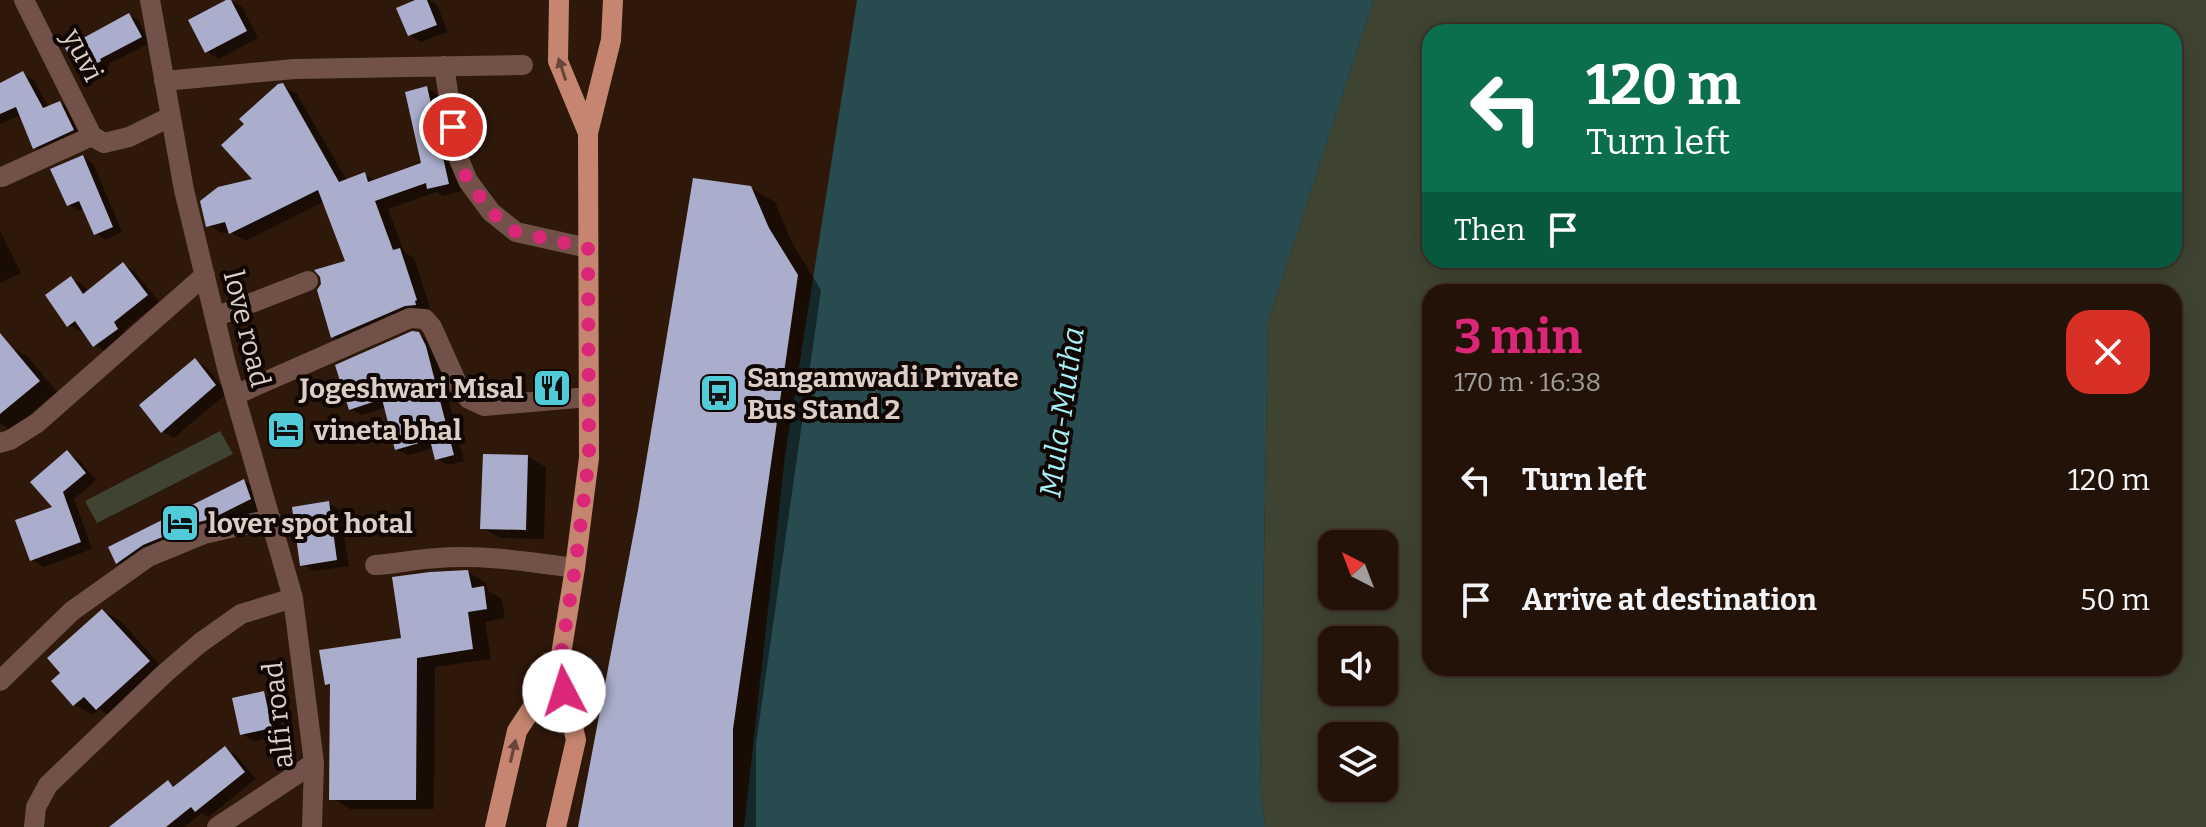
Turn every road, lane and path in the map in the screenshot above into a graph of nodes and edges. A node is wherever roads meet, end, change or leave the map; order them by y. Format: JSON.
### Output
{"nodes":[{"id":1,"x":24,"y":0,"type":"edge"},
{"id":2,"x":150,"y":0,"type":"edge"},
{"id":3,"x":559,"y":0,"type":"edge"},
{"id":4,"x":613,"y":0,"type":"edge"},
{"id":5,"x":523,"y":65,"type":"dead end"},
{"id":6,"x":444,"y":66,"type":"junction"},
{"id":7,"x":164,"y":81,"type":"junction"},
{"id":8,"x":170,"y":117,"type":"junction"},
{"id":9,"x":588,"y":133,"type":"junction"},
{"id":10,"x":92,"y":136,"type":"junction"},
{"id":11,"x":2,"y":177,"type":"dead end"},
{"id":12,"x":588,"y":248,"type":"junction"},
{"id":13,"x":205,"y":275,"type":"junction"},
{"id":14,"x":308,"y":281,"type":"dead end"},
{"id":15,"x":215,"y":317,"type":"junction"},
{"id":16,"x":235,"y":395,"type":"junction"},
{"id":17,"x":589,"y":397,"type":"junction"},
{"id":18,"x":0,"y":443,"type":"edge"},
{"id":19,"x":271,"y":519,"type":"junction"},
{"id":20,"x":375,"y":565,"type":"dead end"},
{"id":21,"x":575,"y":568,"type":"junction"},
{"id":22,"x":293,"y":598,"type":"junction"},
{"id":23,"x":559,"y":667,"type":"junction"},
{"id":24,"x":0,"y":681,"type":"edge"},
{"id":25,"x":314,"y":763,"type":"junction"},
{"id":26,"x":34,"y":827,"type":"edge"},
{"id":27,"x":217,"y":827,"type":"edge"},
{"id":28,"x":312,"y":827,"type":"edge"},
{"id":29,"x":495,"y":827,"type":"edge"},
{"id":30,"x":556,"y":827,"type":"edge"}],
"edges":[{"from":1,"to":10,"type":"street","name":"yuvi"},
{"from":2,"to":7,"type":"street","name":"love road"},
{"from":9,"to":3,"type":"main road","one_way":true},
{"from":4,"to":9,"type":"main road"},
{"from":5,"to":6,"type":"street"},
{"from":6,"to":7,"type":"street"},
{"from":6,"to":12,"type":"street"},
{"from":7,"to":8,"type":"street","name":"love road"},
{"from":8,"to":10,"type":"street"},
{"from":8,"to":13,"type":"street","name":"love road"},
{"from":9,"to":12,"type":"main road"},
{"from":10,"to":11,"type":"street"},
{"from":12,"to":17,"type":"main road"},
{"from":13,"to":15,"type":"street","name":"love road"},
{"from":13,"to":18,"type":"street"},
{"from":14,"to":15,"type":"street"},
{"from":15,"to":16,"type":"street","name":"love road"},
{"from":16,"to":17,"type":"street"},
{"from":16,"to":19,"type":"street","name":"love road"},
{"from":17,"to":21,"type":"main road"},
{"from":19,"to":22,"type":"street","name":"love road"},
{"from":19,"to":24,"type":"street"},
{"from":20,"to":21,"type":"street"},
{"from":21,"to":23,"type":"main road"},
{"from":22,"to":25,"type":"street","name":"alfi road"},
{"from":22,"to":26,"type":"street"},
{"from":29,"to":23,"type":"main road","one_way":true},
{"from":23,"to":30,"type":"main road"},
{"from":25,"to":27,"type":"street"},
{"from":25,"to":28,"type":"street","name":"alfi road"}]}
